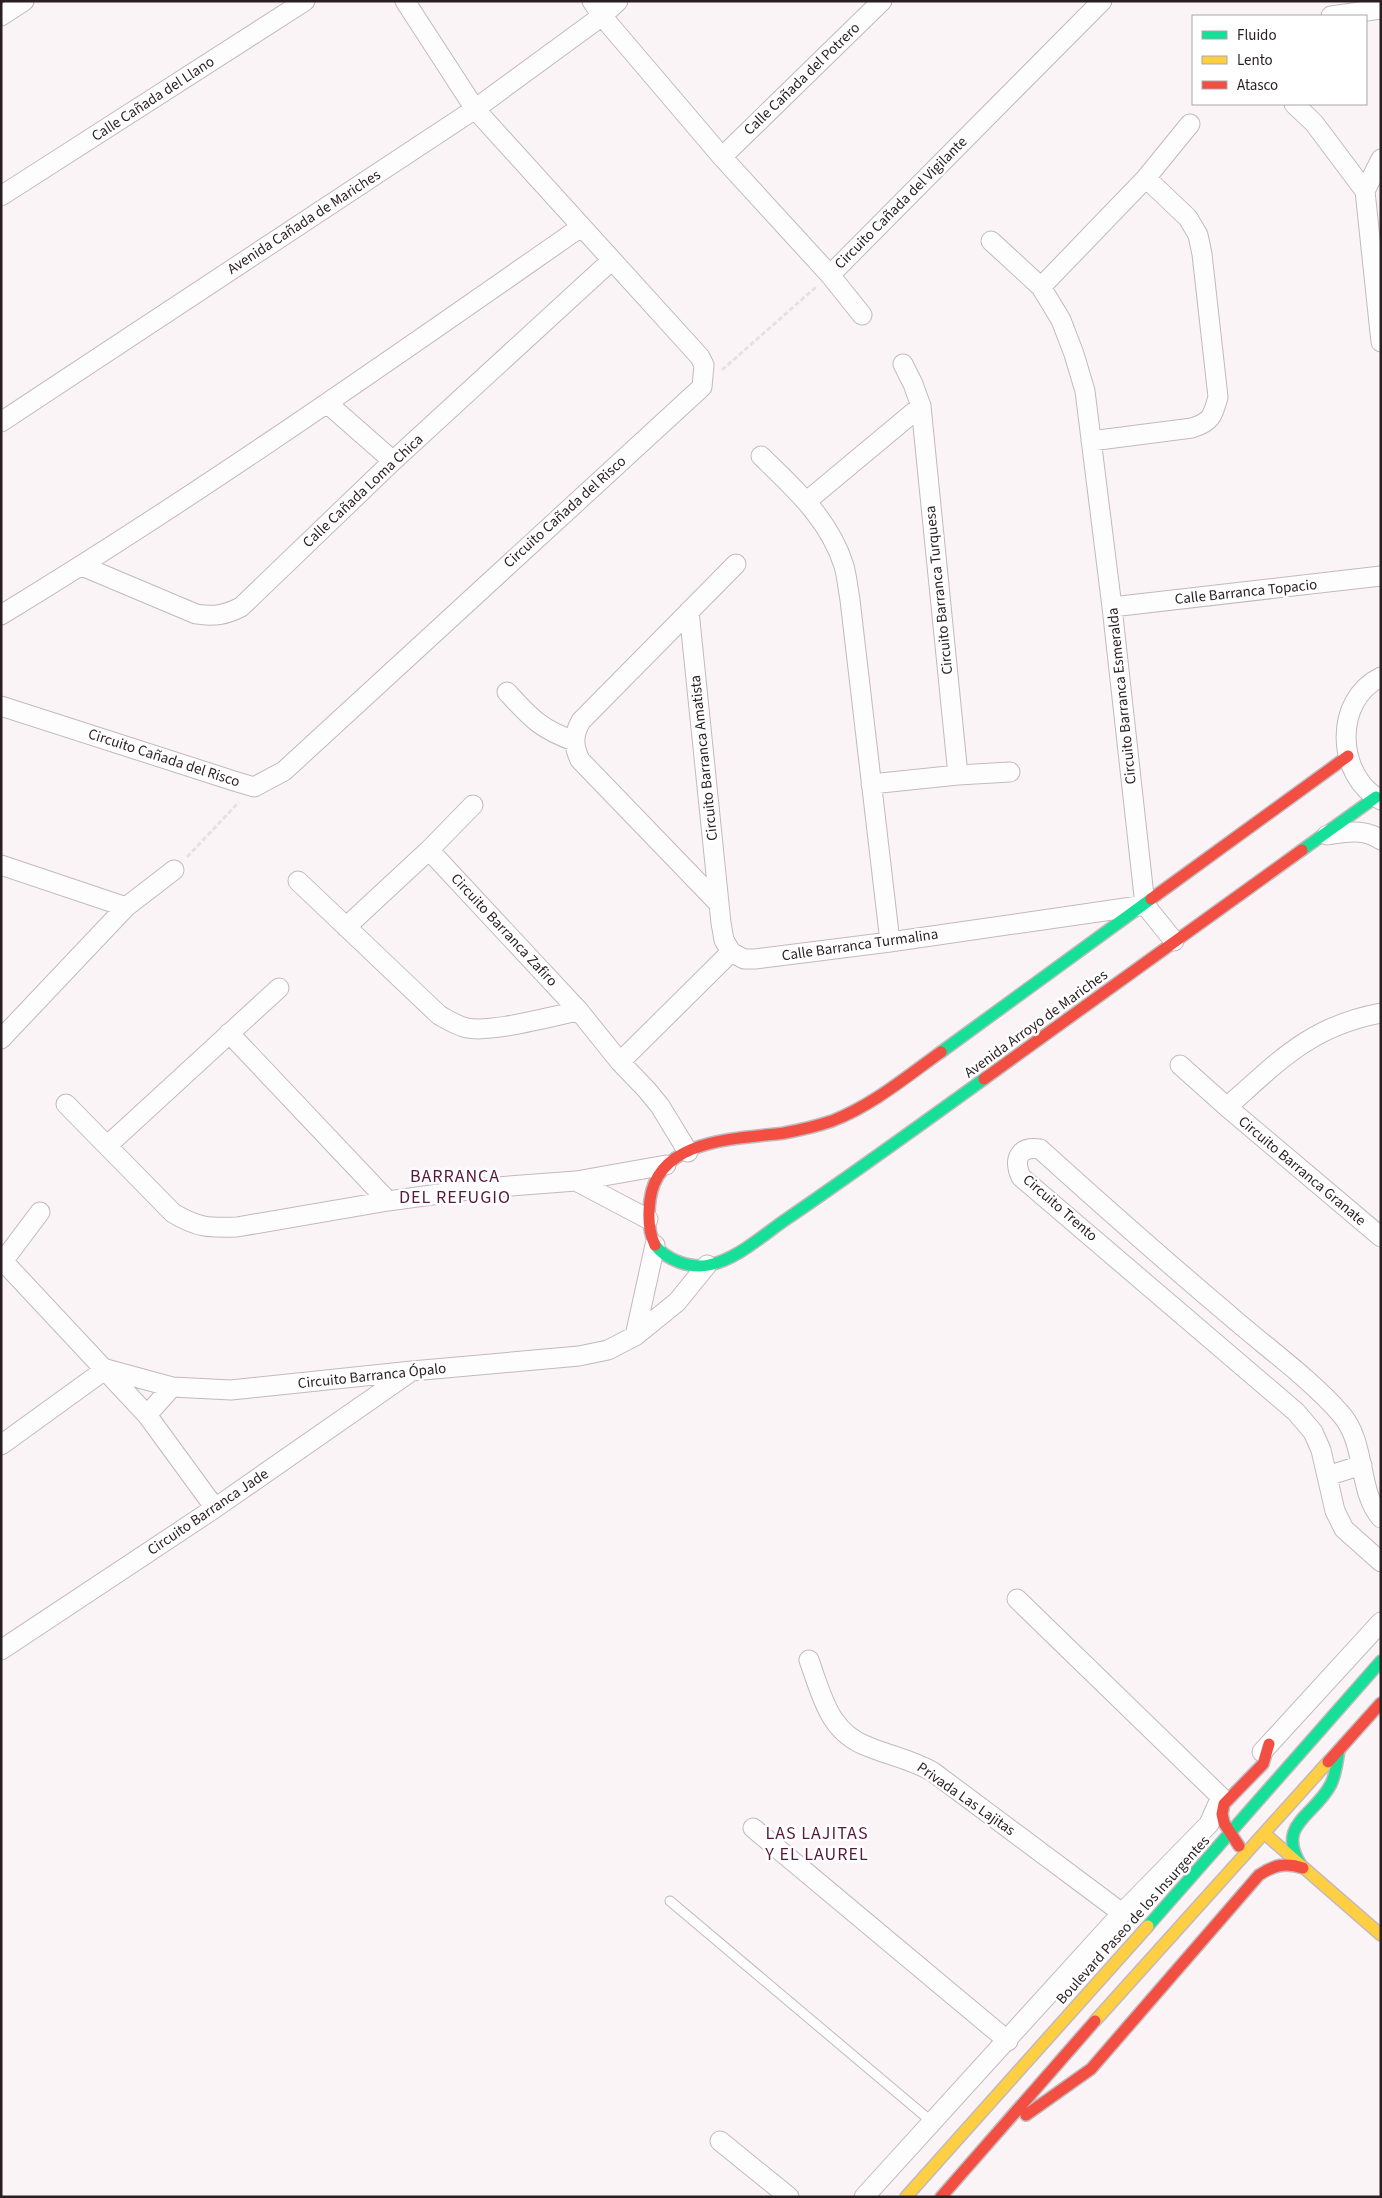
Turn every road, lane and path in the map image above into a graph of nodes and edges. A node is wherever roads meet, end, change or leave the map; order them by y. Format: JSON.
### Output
{"nodes":[{"id":1,"x":24,"y":1,"type":"edge"},
{"id":2,"x":305,"y":1,"type":"edge"},
{"id":3,"x":405,"y":1,"type":"edge"},
{"id":4,"x":618,"y":1,"type":"edge"},
{"id":5,"x":882,"y":1,"type":"edge"},
{"id":6,"x":1102,"y":1,"type":"edge"},
{"id":7,"x":597,"y":9,"type":"edge"},
{"id":8,"x":1381,"y":9,"type":"edge"},
{"id":9,"x":1338,"y":15,"type":"edge"},
{"id":10,"x":1,"y":16,"type":"edge"},
{"id":11,"x":1295,"y":105,"type":"edge"},
{"id":12,"x":475,"y":109,"type":"junction"},
{"id":13,"x":1190,"y":124,"type":"dead end"},
{"id":14,"x":722,"y":157,"type":"junction"},
{"id":15,"x":1381,"y":159,"type":"edge"},
{"id":16,"x":1146,"y":178,"type":"junction"},
{"id":17,"x":1365,"y":191,"type":"junction"},
{"id":18,"x":1,"y":196,"type":"edge"},
{"id":19,"x":581,"y":227,"type":"junction"},
{"id":20,"x":991,"y":241,"type":"dead end"},
{"id":21,"x":612,"y":260,"type":"junction"},
{"id":22,"x":830,"y":275,"type":"junction"},
{"id":23,"x":1041,"y":287,"type":"junction"},
{"id":24,"x":862,"y":316,"type":"dead end"},
{"id":25,"x":1381,"y":342,"type":"edge"},
{"id":26,"x":903,"y":364,"type":"dead end"},
{"id":27,"x":702,"y":386,"type":"junction"},
{"id":28,"x":327,"y":403,"type":"junction"},
{"id":29,"x":921,"y":406,"type":"junction"},
{"id":30,"x":1,"y":422,"type":"edge"},
{"id":31,"x":1091,"y":441,"type":"junction"},
{"id":32,"x":761,"y":456,"type":"dead end"},
{"id":33,"x":393,"y":461,"type":"junction"},
{"id":34,"x":807,"y":502,"type":"junction"},
{"id":35,"x":736,"y":564,"type":"dead end"},
{"id":36,"x":82,"y":566,"type":"junction"},
{"id":37,"x":1381,"y":576,"type":"edge"},
{"id":38,"x":1112,"y":607,"type":"junction"},
{"id":39,"x":690,"y":611,"type":"junction"},
{"id":40,"x":1,"y":615,"type":"edge"},
{"id":41,"x":1381,"y":677,"type":"edge"},
{"id":42,"x":507,"y":692,"type":"dead end"},
{"id":43,"x":1,"y":706,"type":"edge"},
{"id":44,"x":574,"y":741,"type":"junction"},
{"id":45,"x":1348,"y":756,"type":"junction"},
{"id":46,"x":1010,"y":772,"type":"dead end"},
{"id":47,"x":958,"y":775,"type":"junction"},
{"id":48,"x":872,"y":784,"type":"junction"},
{"id":49,"x":254,"y":787,"type":"junction"},
{"id":50,"x":1378,"y":798,"type":"edge"},
{"id":51,"x":473,"y":805,"type":"dead end"},
{"id":52,"x":1323,"y":836,"type":"junction"},
{"id":53,"x":1381,"y":840,"type":"edge"},
{"id":54,"x":429,"y":850,"type":"junction"},
{"id":55,"x":1,"y":865,"type":"edge"},
{"id":56,"x":174,"y":870,"type":"joint"},
{"id":57,"x":298,"y":881,"type":"dead end"},
{"id":58,"x":719,"y":904,"type":"junction"},
{"id":59,"x":1145,"y":905,"type":"junction"},
{"id":60,"x":126,"y":907,"type":"junction"},
{"id":61,"x":346,"y":927,"type":"junction"},
{"id":62,"x":1174,"y":941,"type":"junction"},
{"id":63,"x":890,"y":942,"type":"junction"},
{"id":64,"x":732,"y":952,"type":"junction"},
{"id":65,"x":279,"y":988,"type":"dead end"},
{"id":66,"x":579,"y":1010,"type":"junction"},
{"id":67,"x":1381,"y":1013,"type":"edge"},
{"id":68,"x":229,"y":1033,"type":"junction"},
{"id":69,"x":1,"y":1039,"type":"edge"},
{"id":70,"x":620,"y":1062,"type":"junction"},
{"id":71,"x":1180,"y":1065,"type":"dead end"},
{"id":72,"x":66,"y":1104,"type":"dead end"},
{"id":73,"x":1227,"y":1107,"type":"junction"},
{"id":74,"x":108,"y":1145,"type":"junction"},
{"id":75,"x":688,"y":1152,"type":"junction"},
{"id":76,"x":666,"y":1165,"type":"junction"},
{"id":77,"x":576,"y":1181,"type":"junction"},
{"id":78,"x":388,"y":1201,"type":"junction"},
{"id":79,"x":40,"y":1212,"type":"dead end"},
{"id":80,"x":648,"y":1219,"type":"junction"},
{"id":81,"x":1381,"y":1237,"type":"edge"},
{"id":82,"x":655,"y":1245,"type":"junction"},
{"id":83,"x":2,"y":1262,"type":"edge"},
{"id":84,"x":1167,"y":1262,"type":"junction"},
{"id":85,"x":708,"y":1266,"type":"junction"},
{"id":86,"x":1148,"y":1284,"type":"junction"},
{"id":87,"x":636,"y":1336,"type":"junction"},
{"id":88,"x":106,"y":1369,"type":"junction"},
{"id":89,"x":412,"y":1371,"type":"junction"},
{"id":90,"x":172,"y":1387,"type":"junction"},
{"id":91,"x":1316,"y":1390,"type":"junction"},
{"id":92,"x":1296,"y":1412,"type":"junction"},
{"id":93,"x":148,"y":1415,"type":"junction"},
{"id":94,"x":1,"y":1445,"type":"edge"},
{"id":95,"x":1362,"y":1466,"type":"junction"},
{"id":96,"x":1327,"y":1476,"type":"junction"},
{"id":97,"x":215,"y":1508,"type":"junction"},
{"id":98,"x":1381,"y":1518,"type":"edge"},
{"id":99,"x":1381,"y":1562,"type":"edge"},
{"id":100,"x":1017,"y":1599,"type":"dead end"},
{"id":101,"x":1381,"y":1622,"type":"edge"},
{"id":102,"x":1,"y":1650,"type":"edge"},
{"id":103,"x":809,"y":1660,"type":"dead end"},
{"id":104,"x":1381,"y":1661,"type":"edge"},
{"id":105,"x":1381,"y":1703,"type":"edge"},
{"id":106,"x":1269,"y":1744,"type":"junction"},
{"id":107,"x":1339,"y":1750,"type":"junction"},
{"id":108,"x":1221,"y":1797,"type":"junction"},
{"id":109,"x":753,"y":1828,"type":"dead end"},
{"id":110,"x":1264,"y":1833,"type":"junction"},
{"id":111,"x":1230,"y":1834,"type":"junction"},
{"id":112,"x":1245,"y":1854,"type":"junction"},
{"id":113,"x":1303,"y":1868,"type":"junction"},
{"id":114,"x":670,"y":1901,"type":"dead end"},
{"id":115,"x":1234,"y":1905,"type":"junction"},
{"id":116,"x":1122,"y":1913,"type":"junction"},
{"id":117,"x":1381,"y":1935,"type":"edge"},
{"id":118,"x":1008,"y":2041,"type":"junction"},
{"id":119,"x":933,"y":2123,"type":"junction"},
{"id":120,"x":1002,"y":2127,"type":"junction"},
{"id":121,"x":720,"y":2141,"type":"dead end"},
{"id":122,"x":789,"y":2197,"type":"edge"},
{"id":123,"x":864,"y":2197,"type":"edge"},
{"id":124,"x":906,"y":2197,"type":"edge"},
{"id":125,"x":941,"y":2197,"type":"edge"}],
"edges":[{"from":1,"to":10,"type":"street"},
{"from":2,"to":18,"type":"street","name":"Calle Cañada del Llano"},
{"from":3,"to":12,"type":"street"},
{"from":4,"to":7,"type":"street","name":"Avenida Cañada de Mariches"},
{"from":5,"to":14,"type":"street","name":"Calle Cañada del Potrero"},
{"from":6,"to":22,"type":"street","name":"Circuito Cañada del Vigilante"},
{"from":7,"to":12,"type":"street","name":"Avenida Cañada de Mariches"},
{"from":7,"to":14,"type":"street","name":"Circuito Cañada del Vigilante"},
{"from":8,"to":9,"type":"street"},
{"from":11,"to":17,"type":"street"},
{"from":12,"to":19,"type":"street"},
{"from":12,"to":30,"type":"street","name":"Avenida Cañada de Mariches"},
{"from":13,"to":16,"type":"street"},
{"from":14,"to":22,"type":"street","name":"Circuito Cañada del Vigilante"},
{"from":15,"to":17,"type":"street"},
{"from":16,"to":23,"type":"street"},
{"from":16,"to":31,"type":"street"},
{"from":17,"to":25,"type":"street"},
{"from":19,"to":21,"type":"street"},
{"from":19,"to":28,"type":"street"},
{"from":20,"to":23,"type":"street","name":"Circuito Barranca Esmeralda"},
{"from":21,"to":27,"type":"street"},
{"from":21,"to":33,"type":"street","name":"Calle Cañada Loma Chica"},
{"from":22,"to":24,"type":"street"},
{"from":22,"to":27,"type":"path"},
{"from":23,"to":31,"type":"street","name":"Circuito Barranca Esmeralda"},
{"from":26,"to":29,"type":"street","name":"Circuito Barranca Turquesa"},
{"from":27,"to":49,"type":"street","name":"Circuito Cañada del Risco"},
{"from":28,"to":33,"type":"street"},
{"from":28,"to":36,"type":"street"},
{"from":29,"to":34,"type":"street"},
{"from":29,"to":47,"type":"street","name":"Circuito Barranca Turquesa"},
{"from":31,"to":38,"type":"street","name":"Circuito Barranca Esmeralda"},
{"from":32,"to":34,"type":"street"},
{"from":33,"to":36,"type":"street","name":"Calle Cañada Loma Chica"},
{"from":34,"to":48,"type":"street"},
{"from":35,"to":39,"type":"street"},
{"from":36,"to":40,"type":"street"},
{"from":37,"to":38,"type":"street","name":"Calle Barranca Topacio"},
{"from":38,"to":59,"type":"street","name":"Circuito Barranca Esmeralda"},
{"from":39,"to":44,"type":"street"},
{"from":39,"to":58,"type":"street","name":"Circuito Barranca Amatista"},
{"from":41,"to":45,"type":"street"},
{"from":42,"to":44,"type":"street"},
{"from":43,"to":49,"type":"street","name":"Circuito Cañada del Risco"},
{"from":44,"to":58,"type":"street"},
{"from":45,"to":50,"type":"street"},
{"from":45,"to":59,"type":"street"},
{"from":46,"to":47,"type":"street"},
{"from":47,"to":48,"type":"street"},
{"from":48,"to":63,"type":"street"},
{"from":49,"to":56,"type":"path"},
{"from":50,"to":52,"type":"street","name":"Avenida Arroyo de Mariches"},
{"from":51,"to":54,"type":"street"},
{"from":52,"to":53,"type":"street"},
{"from":52,"to":62,"type":"street","name":"Avenida Arroyo de Mariches"},
{"from":54,"to":61,"type":"street"},
{"from":54,"to":66,"type":"street","name":"Circuito Barranca Zafiro"},
{"from":55,"to":60,"type":"street"},
{"from":56,"to":60,"type":"street"},
{"from":57,"to":61,"type":"street"},
{"from":58,"to":64,"type":"street","name":"Circuito Barranca Amatista"},
{"from":59,"to":62,"type":"street"},
{"from":59,"to":63,"type":"street","name":"Calle Barranca Turmalina"},
{"from":59,"to":75,"type":"street"},
{"from":60,"to":69,"type":"street"},
{"from":61,"to":66,"type":"street"},
{"from":62,"to":85,"type":"street","name":"Avenida Arroyo de Mariches"},
{"from":63,"to":64,"type":"street","name":"Calle Barranca Turmalina"},
{"from":64,"to":70,"type":"street"},
{"from":65,"to":68,"type":"street"},
{"from":66,"to":70,"type":"street","name":"Circuito Barranca Zafiro"},
{"from":67,"to":73,"type":"street","name":"Circuito Barranca Granate"},
{"from":68,"to":74,"type":"street"},
{"from":68,"to":78,"type":"street"},
{"from":70,"to":75,"type":"street","name":"Circuito Barranca Zafiro"},
{"from":71,"to":73,"type":"street"},
{"from":72,"to":74,"type":"street"},
{"from":73,"to":81,"type":"street","name":"Circuito Barranca Granate"},
{"from":74,"to":78,"type":"street"},
{"from":75,"to":76,"type":"street"},
{"from":76,"to":77,"type":"street"},
{"from":76,"to":80,"type":"street"},
{"from":77,"to":78,"type":"street"},
{"from":77,"to":80,"type":"street"},
{"from":79,"to":83,"type":"street"},
{"from":80,"to":82,"type":"street"},
{"from":82,"to":85,"type":"street"},
{"from":82,"to":87,"type":"street"},
{"from":83,"to":88,"type":"street"},
{"from":84,"to":86,"type":"street"},
{"from":84,"to":86,"type":"street","name":"Circuito Trento"},
{"from":84,"to":91,"type":"street","name":"Circuito Trento"},
{"from":85,"to":87,"type":"street","name":"Circuito Barranca Ópalo"},
{"from":86,"to":92,"type":"street","name":"Circuito Trento"},
{"from":87,"to":89,"type":"street","name":"Circuito Barranca Ópalo"},
{"from":88,"to":90,"type":"street","name":"Circuito Barranca Ópalo"},
{"from":88,"to":93,"type":"street"},
{"from":88,"to":94,"type":"street"},
{"from":89,"to":90,"type":"street","name":"Circuito Barranca Ópalo"},
{"from":89,"to":97,"type":"street","name":"Circuito Barranca Jade"},
{"from":90,"to":93,"type":"street"},
{"from":91,"to":92,"type":"street"},
{"from":91,"to":95,"type":"street","name":"Circuito Trento"},
{"from":92,"to":96,"type":"street","name":"Circuito Trento"},
{"from":93,"to":97,"type":"street"},
{"from":95,"to":96,"type":"street"},
{"from":95,"to":98,"type":"street","name":"Circuito Trento"},
{"from":96,"to":99,"type":"street","name":"Circuito Trento"},
{"from":97,"to":102,"type":"street","name":"Circuito Barranca Jade"},
{"from":100,"to":108,"type":"street"},
{"from":101,"to":106,"type":"street"},
{"from":103,"to":116,"type":"street","name":"Privada Las Lajitas"},
{"from":104,"to":111,"type":"street","name":"Boulevard Paseo de los Insurgentes"},
{"from":105,"to":107,"type":"street"},
{"from":106,"to":108,"type":"street"},
{"from":106,"to":111,"type":"street"},
{"from":107,"to":110,"type":"street"},
{"from":107,"to":113,"type":"street"},
{"from":108,"to":116,"type":"street"},
{"from":109,"to":118,"type":"street"},
{"from":110,"to":111,"type":"street"},
{"from":110,"to":112,"type":"street"},
{"from":110,"to":113,"type":"street"},
{"from":111,"to":112,"type":"street"},
{"from":111,"to":124,"type":"street","name":"Boulevard Paseo de los Insurgentes"},
{"from":112,"to":115,"type":"street"},
{"from":112,"to":120,"type":"street"},
{"from":113,"to":115,"type":"street"},
{"from":113,"to":117,"type":"street"},
{"from":114,"to":119,"type":"lane"},
{"from":115,"to":120,"type":"street"},
{"from":116,"to":118,"type":"street"},
{"from":118,"to":119,"type":"street"},
{"from":119,"to":123,"type":"street"},
{"from":120,"to":125,"type":"street"},
{"from":121,"to":122,"type":"street"}]}
